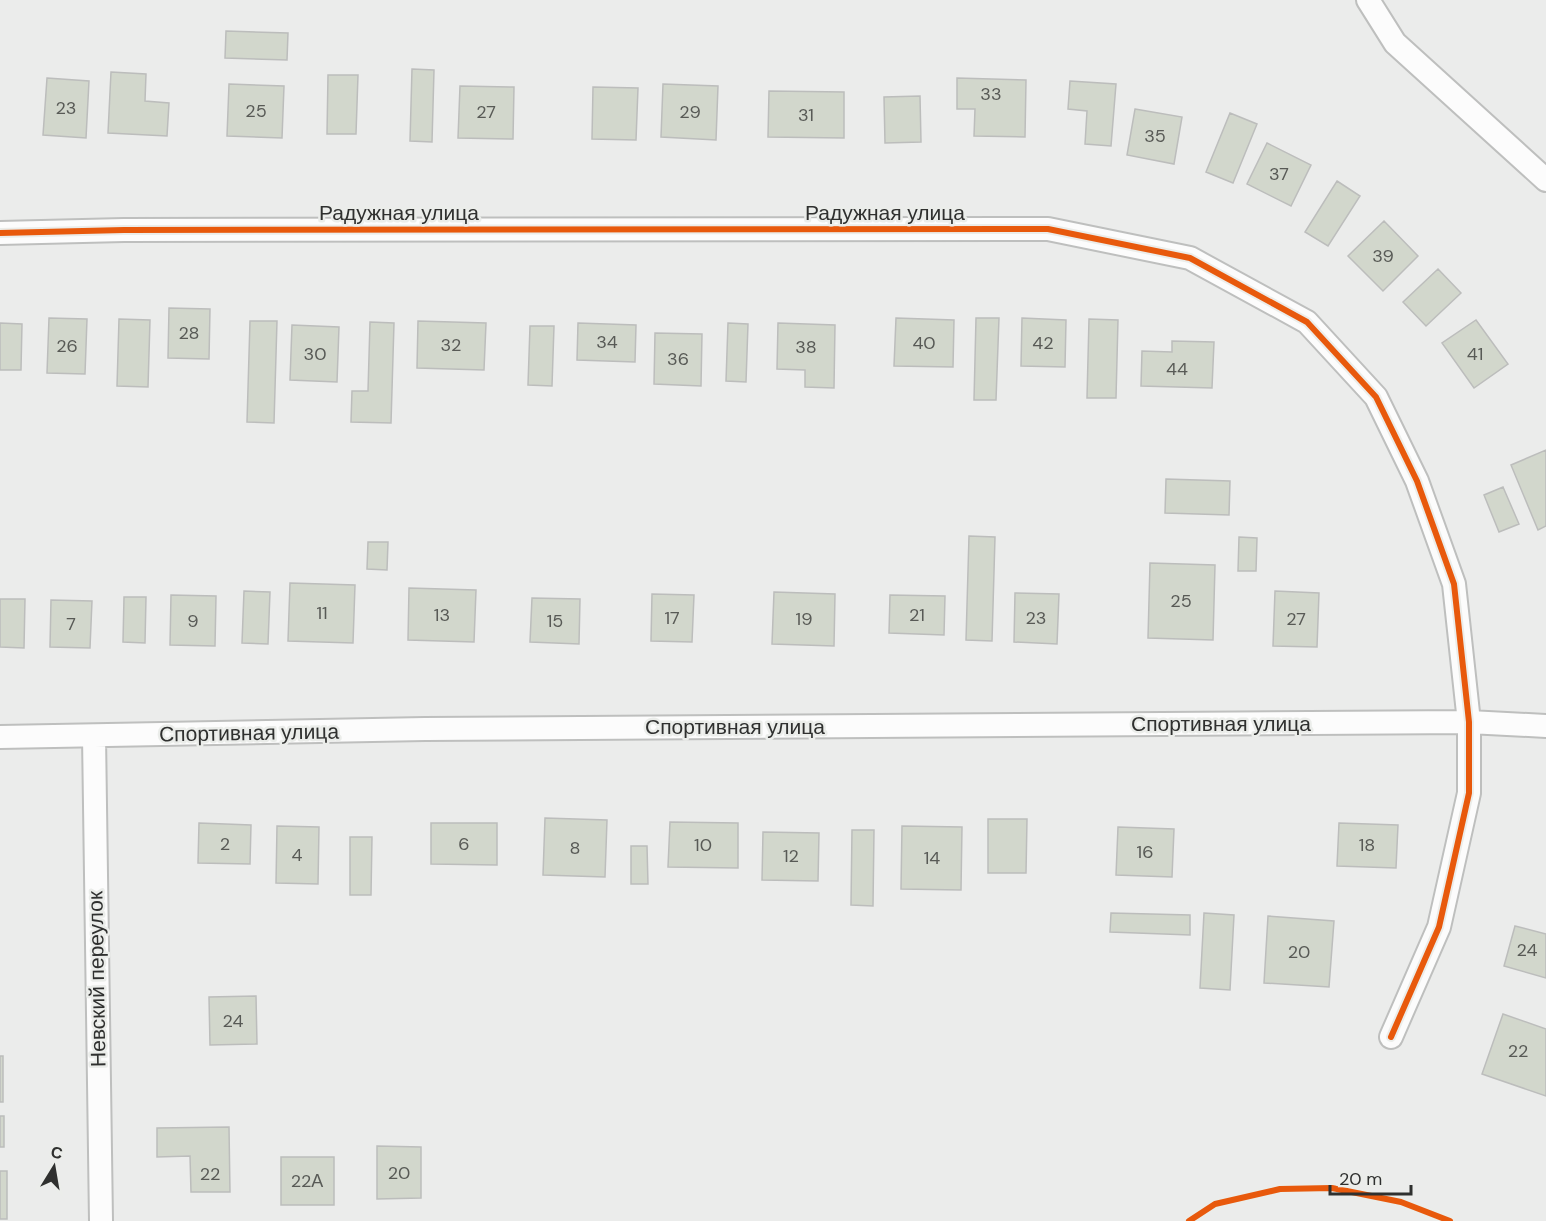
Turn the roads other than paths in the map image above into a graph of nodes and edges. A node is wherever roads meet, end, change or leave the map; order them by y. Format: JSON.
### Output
{"nodes":[{"id":1,"x":1368,"y":0,"type":"edge"},
{"id":2,"x":1546,"y":180,"type":"edge"},
{"id":3,"x":0,"y":233,"type":"edge"},
{"id":4,"x":1469,"y":722,"type":"junction"},
{"id":5,"x":1546,"y":726,"type":"edge"},
{"id":6,"x":94,"y":736,"type":"junction"},
{"id":7,"x":0,"y":737,"type":"edge"},
{"id":8,"x":1391,"y":1037,"type":"dead end"},
{"id":9,"x":101,"y":1221,"type":"edge"}],
"edges":[{"from":1,"to":2,"type":"street"},
{"from":3,"to":4,"type":"street","name":"Радужная улица"},
{"from":4,"to":5,"type":"street","name":"Спортивная улица"},
{"from":4,"to":6,"type":"street","name":"Спортивная улица"},
{"from":4,"to":8,"type":"street"},
{"from":6,"to":7,"type":"street","name":"Спортивная улица"},
{"from":6,"to":9,"type":"street","name":"Невский переулок"}]}
